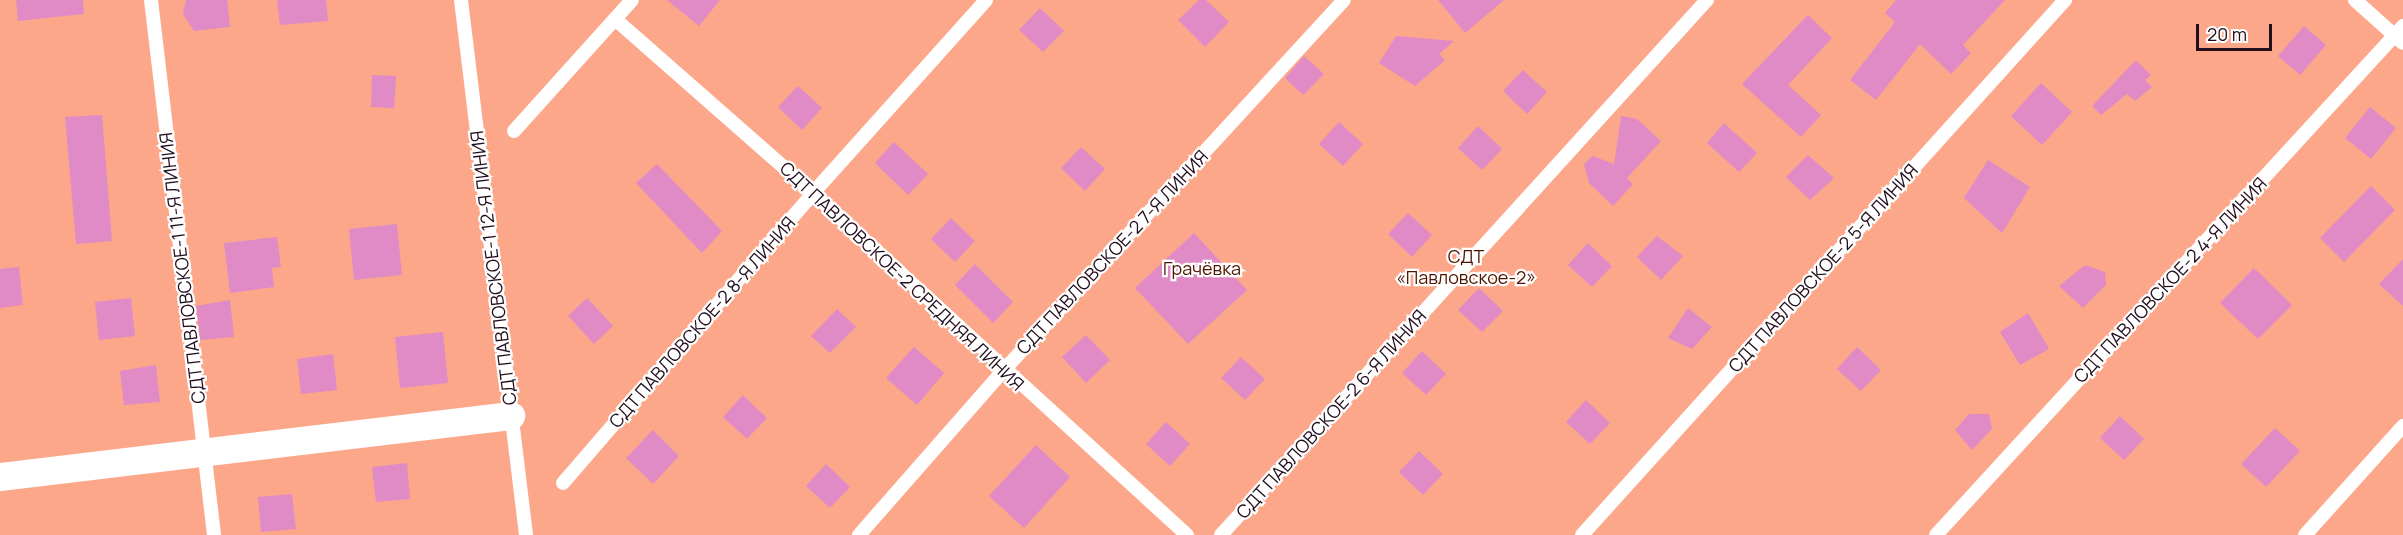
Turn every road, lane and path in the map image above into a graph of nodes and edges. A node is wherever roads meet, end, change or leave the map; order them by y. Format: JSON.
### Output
{"nodes":[{"id":1,"x":151,"y":0,"type":"edge"},
{"id":2,"x":461,"y":0,"type":"edge"},
{"id":3,"x":632,"y":0,"type":"edge"},
{"id":4,"x":986,"y":0,"type":"edge"},
{"id":5,"x":1344,"y":0,"type":"edge"},
{"id":6,"x":1707,"y":0,"type":"edge"},
{"id":7,"x":2065,"y":0,"type":"edge"},
{"id":8,"x":2355,"y":0,"type":"edge"},
{"id":9,"x":615,"y":19,"type":"junction"},
{"id":10,"x":2400,"y":35,"type":"edge"},
{"id":11,"x":514,"y":131,"type":"dead end"},
{"id":12,"x":813,"y":193,"type":"junction"},
{"id":13,"x":1004,"y":370,"type":"junction"},
{"id":14,"x":511,"y":416,"type":"junction"},
{"id":15,"x":2403,"y":426,"type":"edge"},
{"id":16,"x":203,"y":450,"type":"junction"},
{"id":17,"x":0,"y":477,"type":"edge"},
{"id":18,"x":563,"y":483,"type":"dead end"},
{"id":19,"x":214,"y":535,"type":"edge"},
{"id":20,"x":526,"y":535,"type":"edge"},
{"id":21,"x":859,"y":535,"type":"edge"},
{"id":22,"x":1187,"y":535,"type":"edge"},
{"id":23,"x":1221,"y":535,"type":"edge"},
{"id":24,"x":1582,"y":535,"type":"edge"},
{"id":25,"x":1936,"y":535,"type":"edge"},
{"id":26,"x":2305,"y":535,"type":"edge"}],
"edges":[{"from":1,"to":16,"type":"lane","name":"СДТ ПАВЛОВСКОЕ-1 11-Я ЛИНИЯ"},
{"from":2,"to":14,"type":"lane","name":"СДТ ПАВЛОВСКОЕ-1 12-Я ЛИНИЯ"},
{"from":3,"to":9,"type":"lane"},
{"from":4,"to":12,"type":"lane","name":"СДТ ПАВЛОВСКОЕ-2 8-Я ЛИНИЯ"},
{"from":5,"to":13,"type":"lane","name":"СДТ ПАВЛОВСКОЕ-2 7-Я ЛИНИЯ"},
{"from":6,"to":23,"type":"lane","name":"СДТ ПАВЛОВСКОЕ-2 6-Я ЛИНИЯ"},
{"from":7,"to":24,"type":"lane","name":"СДТ ПАВЛОВСКОЕ-2 5-Я ЛИНИЯ"},
{"from":8,"to":10,"type":"lane"},
{"from":9,"to":11,"type":"lane"},
{"from":9,"to":12,"type":"lane","name":"СДТ ПАВЛОВСКОЕ-2 СРЕДНЯЯ ЛИНИЯ"},
{"from":10,"to":25,"type":"lane","name":"СДТ ПАВЛОВСКОЕ-2 4-Я ЛИНИЯ"},
{"from":12,"to":13,"type":"lane","name":"СДТ ПАВЛОВСКОЕ-2 СРЕДНЯЯ ЛИНИЯ"},
{"from":12,"to":18,"type":"lane","name":"СДТ ПАВЛОВСКОЕ-2 8-Я ЛИНИЯ"},
{"from":13,"to":21,"type":"lane","name":"СДТ ПАВЛОВСКОЕ-2 7-Я ЛИНИЯ"},
{"from":13,"to":22,"type":"lane","name":"СДТ ПАВЛОВСКОЕ-2 СРЕДНЯЯ ЛИНИЯ"},
{"from":14,"to":16,"type":"street"},
{"from":14,"to":20,"type":"lane","name":"СДТ ПАВЛОВСКОЕ-1 12-Я ЛИНИЯ"},
{"from":15,"to":26,"type":"lane"},
{"from":16,"to":17,"type":"street"},
{"from":16,"to":19,"type":"lane","name":"СДТ ПАВЛОВСКОЕ-1 11-Я ЛИНИЯ"}]}
